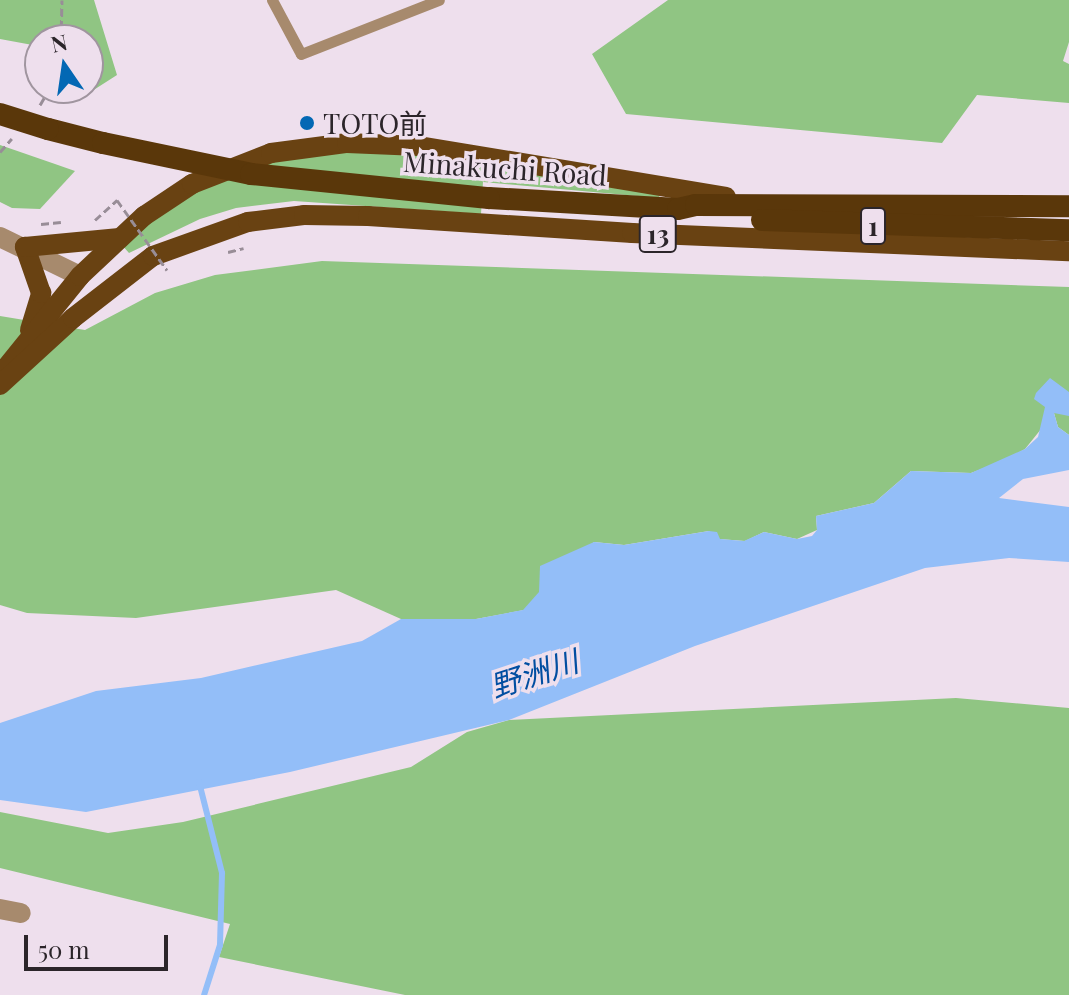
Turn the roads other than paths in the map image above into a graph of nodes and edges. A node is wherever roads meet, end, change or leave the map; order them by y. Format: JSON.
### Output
{"nodes":[{"id":1,"x":272,"y":0,"type":"edge"},
{"id":2,"x":439,"y":0,"type":"edge"},
{"id":3,"x":0,"y":114,"type":"edge"},
{"id":4,"x":832,"y":206,"type":"junction"},
{"id":5,"x":1069,"y":206,"type":"edge"},
{"id":6,"x":678,"y":209,"type":"junction"},
{"id":7,"x":1069,"y":230,"type":"edge"},
{"id":8,"x":121,"y":237,"type":"junction"},
{"id":9,"x":8,"y":238,"type":"edge"},
{"id":10,"x":1069,"y":251,"type":"edge"},
{"id":11,"x":160,"y":263,"type":"junction"},
{"id":12,"x":80,"y":276,"type":"junction"},
{"id":13,"x":44,"y":312,"type":"junction"},
{"id":14,"x":73,"y":318,"type":"junction"},
{"id":15,"x":0,"y":376,"type":"edge"},
{"id":16,"x":0,"y":385,"type":"edge"},
{"id":17,"x":0,"y":909,"type":"edge"},
{"id":18,"x":21,"y":913,"type":"dead end"}],
"edges":[{"from":1,"to":2,"type":"lane"},
{"from":3,"to":6,"type":"highway","name":"Minakuchi Road","number":"1","bridge":true},
{"from":4,"to":5,"type":"highway","name":"Minakuchi Road","number":"1"},
{"from":4,"to":6,"type":"highway","name":"Minakuchi Road","number":"1"},
{"from":4,"to":8,"type":"main road","number":"13"},
{"from":6,"to":7,"type":"highway","name":"Minakuchi Road","number":"1"},
{"from":8,"to":9,"type":"main road"},
{"from":8,"to":12,"type":"main road","number":"13"},
{"from":9,"to":12,"type":"street"},
{"from":9,"to":13,"type":"main road"},
{"from":10,"to":11,"type":"main road","number":"13"},
{"from":11,"to":12,"type":"main road","number":"13"},
{"from":11,"to":14,"type":"main road","number":"13"},
{"from":12,"to":13,"type":"main road","number":"13"},
{"from":12,"to":14,"type":"main road"},
{"from":13,"to":15,"type":"main road","number":"13"},
{"from":14,"to":16,"type":"main road","number":"13"},
{"from":17,"to":18,"type":"street"}]}
